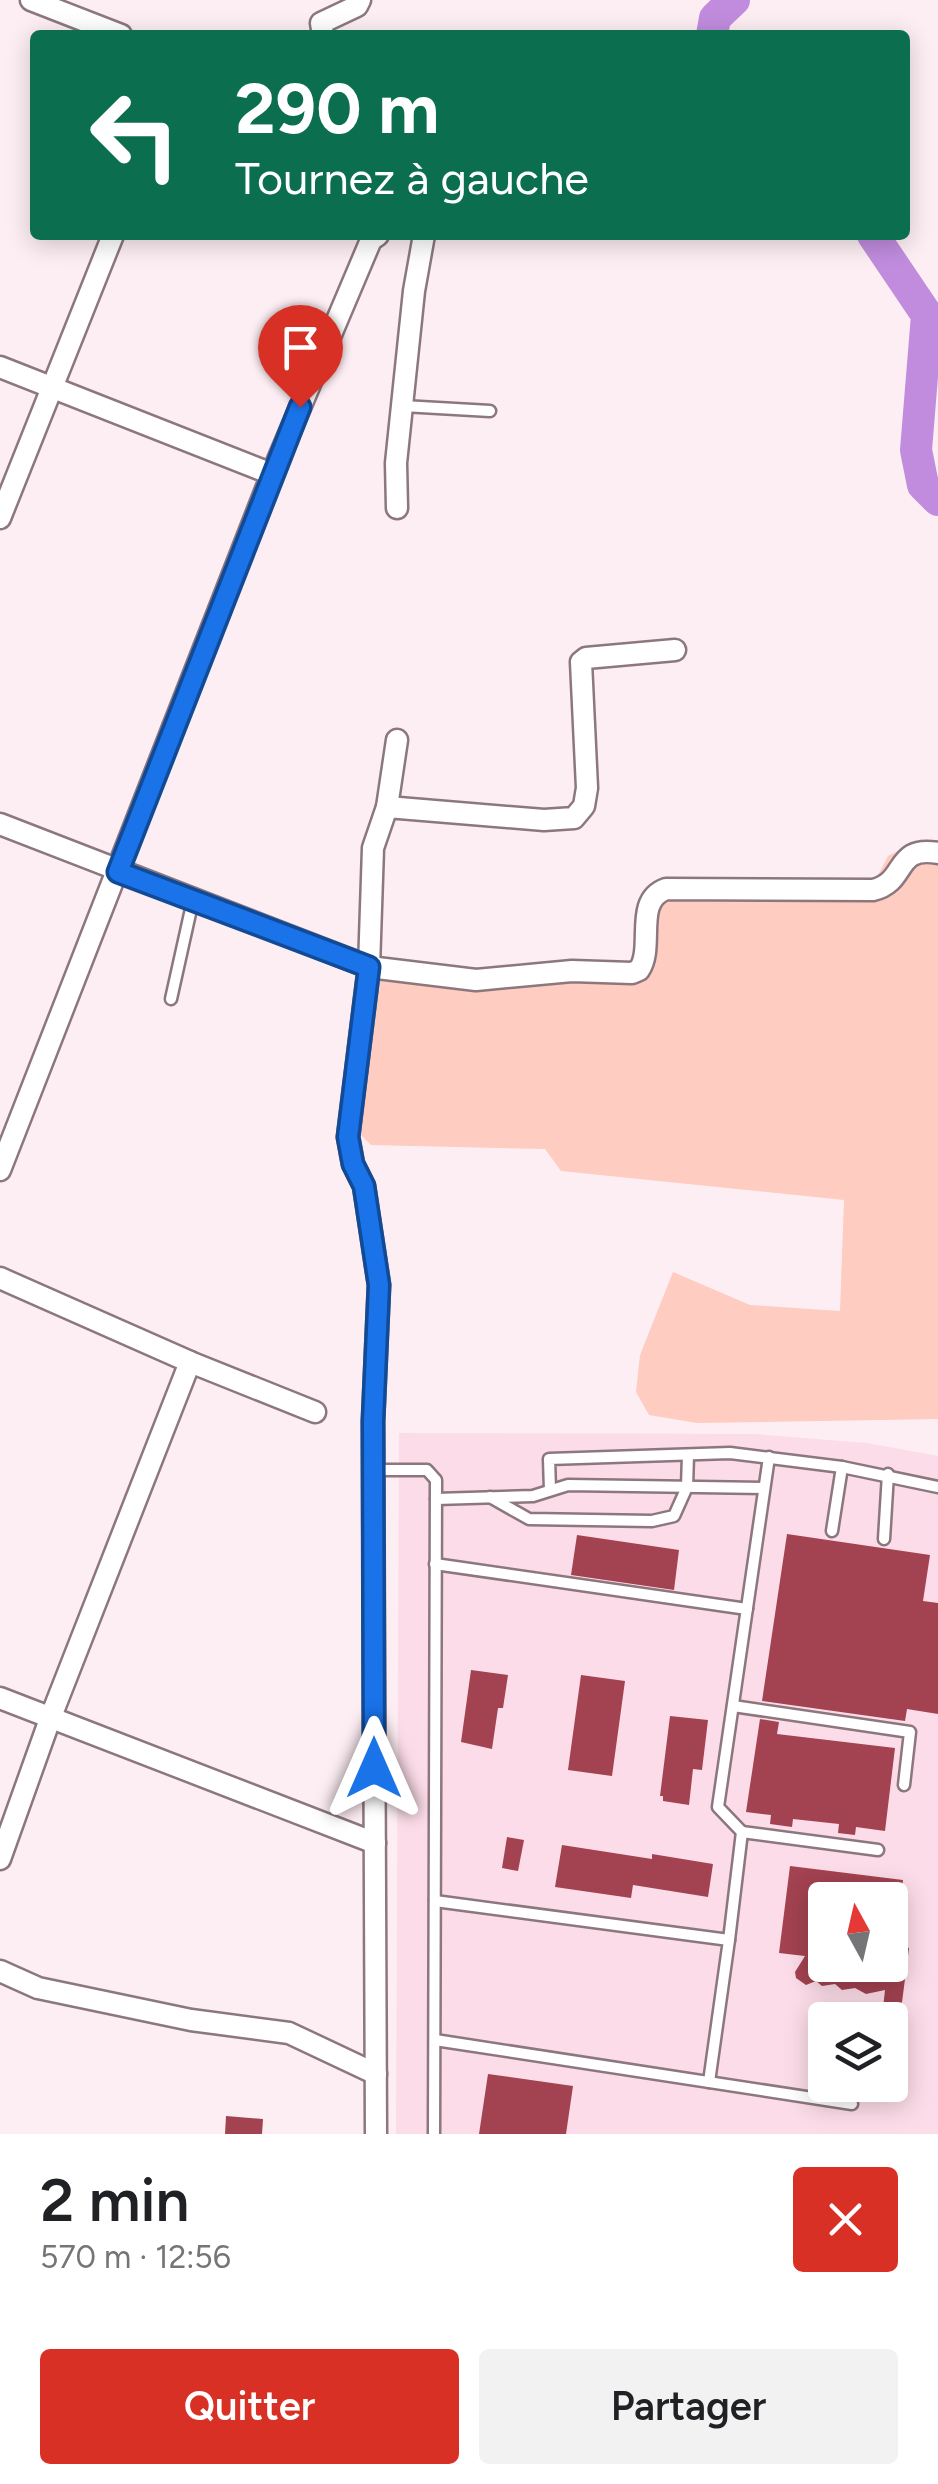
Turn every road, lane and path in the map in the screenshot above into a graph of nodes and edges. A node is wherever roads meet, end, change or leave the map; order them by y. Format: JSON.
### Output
{"nodes":[{"id":1,"x":31,"y":0,"type":"edge"},
{"id":2,"x":360,"y":0,"type":"edge"},
{"id":3,"x":108,"y":30,"type":"edge"},
{"id":4,"x":323,"y":30,"type":"edge"},
{"id":5,"x":111,"y":240,"type":"edge"},
{"id":6,"x":371,"y":240,"type":"edge"},
{"id":7,"x":423,"y":240,"type":"edge"},
{"id":8,"x":0,"y":368,"type":"edge"},
{"id":9,"x":50,"y":387,"type":"junction"},
{"id":10,"x":403,"y":406,"type":"junction"},
{"id":11,"x":490,"y":411,"type":"dead end"},
{"id":12,"x":272,"y":474,"type":"junction"},
{"id":13,"x":397,"y":508,"type":"dead end"},
{"id":14,"x":0,"y":518,"type":"edge"},
{"id":15,"x":674,"y":650,"type":"dead end"},
{"id":16,"x":398,"y":740,"type":"dead end"},
{"id":17,"x":387,"y":807,"type":"junction"},
{"id":18,"x":0,"y":824,"type":"edge"},
{"id":19,"x":938,"y":853,"type":"edge"},
{"id":20,"x":118,"y":872,"type":"junction"},
{"id":21,"x":193,"y":900,"type":"junction"},
{"id":22,"x":369,"y":967,"type":"junction"},
{"id":23,"x":171,"y":999,"type":"dead end"},
{"id":24,"x":0,"y":1170,"type":"edge"},
{"id":25,"x":0,"y":1278,"type":"edge"},
{"id":26,"x":190,"y":1362,"type":"junction"},
{"id":27,"x":315,"y":1412,"type":"dead end"},
{"id":28,"x":688,"y":1455,"type":"junction"},
{"id":29,"x":769,"y":1457,"type":"junction"},
{"id":30,"x":842,"y":1467,"type":"junction"},
{"id":31,"x":373,"y":1470,"type":"junction"},
{"id":32,"x":888,"y":1474,"type":"junction"},
{"id":33,"x":687,"y":1487,"type":"junction"},
{"id":34,"x":938,"y":1487,"type":"edge"},
{"id":35,"x":764,"y":1488,"type":"junction"},
{"id":36,"x":550,"y":1490,"type":"junction"},
{"id":37,"x":490,"y":1497,"type":"junction"},
{"id":38,"x":436,"y":1499,"type":"junction"},
{"id":39,"x":832,"y":1531,"type":"dead end"},
{"id":40,"x":884,"y":1538,"type":"dead end"},
{"id":41,"x":435,"y":1564,"type":"junction"},
{"id":42,"x":747,"y":1609,"type":"junction"},
{"id":43,"x":0,"y":1698,"type":"edge"},
{"id":44,"x":733,"y":1706,"type":"junction"},
{"id":45,"x":50,"y":1719,"type":"junction"},
{"id":46,"x":904,"y":1786,"type":"dead end"},
{"id":47,"x":742,"y":1832,"type":"junction"},
{"id":48,"x":375,"y":1843,"type":"junction"},
{"id":49,"x":878,"y":1850,"type":"dead end"},
{"id":50,"x":0,"y":1859,"type":"edge"},
{"id":51,"x":435,"y":1901,"type":"junction"},
{"id":52,"x":729,"y":1940,"type":"junction"},
{"id":53,"x":0,"y":1972,"type":"edge"},
{"id":54,"x":434,"y":2040,"type":"junction"},
{"id":55,"x":376,"y":2074,"type":"junction"},
{"id":56,"x":709,"y":2082,"type":"junction"},
{"id":57,"x":852,"y":2104,"type":"dead end"},
{"id":58,"x":376,"y":2134,"type":"edge"},
{"id":59,"x":434,"y":2134,"type":"edge"}],
"edges":[{"from":1,"to":3,"type":"street"},
{"from":2,"to":4,"type":"street"},
{"from":5,"to":9,"type":"street"},
{"from":6,"to":12,"type":"street"},
{"from":7,"to":10,"type":"street"},
{"from":8,"to":9,"type":"street"},
{"from":9,"to":12,"type":"street"},
{"from":9,"to":14,"type":"street"},
{"from":10,"to":11,"type":"lane"},
{"from":10,"to":13,"type":"street"},
{"from":12,"to":20,"type":"street"},
{"from":15,"to":17,"type":"street"},
{"from":16,"to":17,"type":"street"},
{"from":17,"to":22,"type":"street"},
{"from":18,"to":20,"type":"street"},
{"from":19,"to":22,"type":"street"},
{"from":20,"to":21,"type":"street"},
{"from":20,"to":24,"type":"street"},
{"from":21,"to":22,"type":"street"},
{"from":21,"to":23,"type":"lane"},
{"from":22,"to":31,"type":"street"},
{"from":25,"to":26,"type":"street"},
{"from":26,"to":27,"type":"street"},
{"from":26,"to":45,"type":"street"},
{"from":28,"to":29,"type":"lane"},
{"from":28,"to":33,"type":"lane"},
{"from":28,"to":36,"type":"lane"},
{"from":29,"to":30,"type":"lane"},
{"from":29,"to":35,"type":"lane"},
{"from":30,"to":32,"type":"lane"},
{"from":30,"to":39,"type":"lane"},
{"from":31,"to":38,"type":"lane"},
{"from":31,"to":48,"type":"street"},
{"from":32,"to":34,"type":"lane"},
{"from":32,"to":40,"type":"lane"},
{"from":33,"to":35,"type":"lane"},
{"from":33,"to":36,"type":"lane"},
{"from":33,"to":37,"type":"lane"},
{"from":35,"to":42,"type":"lane"},
{"from":36,"to":37,"type":"lane"},
{"from":37,"to":38,"type":"lane"},
{"from":38,"to":41,"type":"lane"},
{"from":41,"to":42,"type":"lane"},
{"from":41,"to":51,"type":"lane"},
{"from":42,"to":44,"type":"lane"},
{"from":43,"to":45,"type":"street"},
{"from":44,"to":46,"type":"lane"},
{"from":44,"to":47,"type":"lane"},
{"from":45,"to":48,"type":"street"},
{"from":45,"to":50,"type":"street"},
{"from":47,"to":49,"type":"lane"},
{"from":47,"to":52,"type":"lane"},
{"from":48,"to":55,"type":"street"},
{"from":51,"to":52,"type":"lane"},
{"from":51,"to":54,"type":"lane"},
{"from":52,"to":56,"type":"lane"},
{"from":53,"to":55,"type":"street"},
{"from":54,"to":56,"type":"lane"},
{"from":54,"to":59,"type":"lane"},
{"from":55,"to":58,"type":"street"},
{"from":56,"to":57,"type":"lane"}]}
